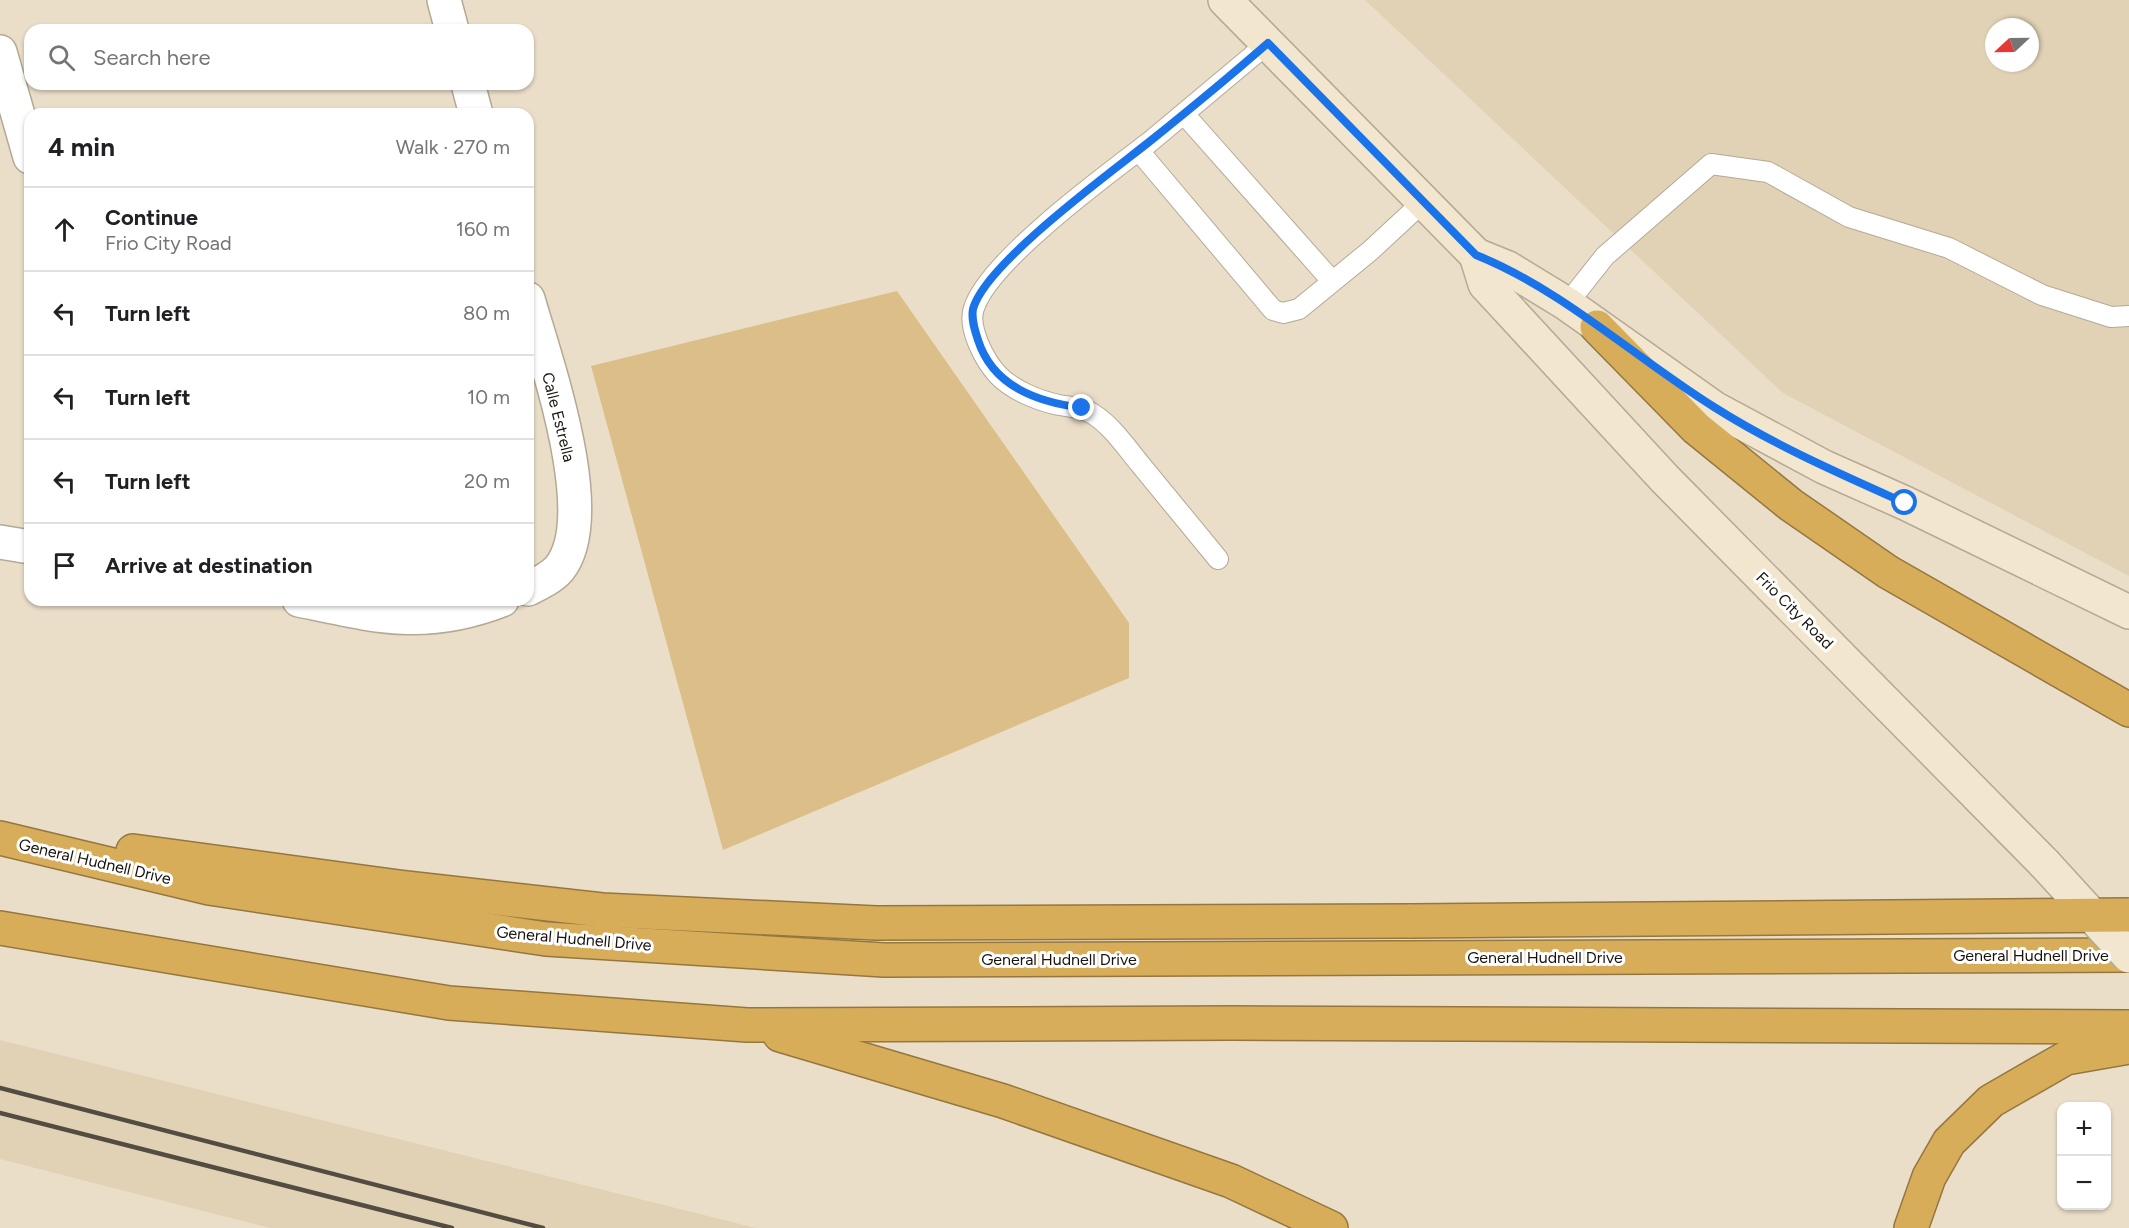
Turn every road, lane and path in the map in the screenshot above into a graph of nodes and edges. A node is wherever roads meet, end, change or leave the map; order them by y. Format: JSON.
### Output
{"nodes":[{"id":1,"x":444,"y":0,"type":"edge"},
{"id":2,"x":1225,"y":0,"type":"edge"},
{"id":3,"x":450,"y":24,"type":"edge"},
{"id":4,"x":1268,"y":43,"type":"junction"},
{"id":5,"x":0,"y":52,"type":"edge"},
{"id":6,"x":470,"y":90,"type":"edge"},
{"id":7,"x":474,"y":108,"type":"edge"},
{"id":8,"x":1184,"y":114,"type":"junction"},
{"id":9,"x":24,"y":136,"type":"edge"},
{"id":10,"x":1143,"y":147,"type":"junction"},
{"id":11,"x":1424,"y":201,"type":"junction"},
{"id":12,"x":1476,"y":255,"type":"junction"},
{"id":13,"x":1332,"y":281,"type":"junction"},
{"id":14,"x":1567,"y":304,"type":"junction"},
{"id":15,"x":2129,"y":316,"type":"edge"},
{"id":16,"x":534,"y":320,"type":"edge"},
{"id":17,"x":1597,"y":327,"type":"junction"},
{"id":18,"x":0,"y":542,"type":"edge"},
{"id":19,"x":24,"y":546,"type":"edge"},
{"id":20,"x":1218,"y":559,"type":"dead end"},
{"id":21,"x":534,"y":585,"type":"edge"},
{"id":22,"x":328,"y":606,"type":"edge"},
{"id":23,"x":480,"y":606,"type":"edge"},
{"id":24,"x":2129,"y":612,"type":"edge"},
{"id":25,"x":2129,"y":710,"type":"edge"},
{"id":26,"x":0,"y":833,"type":"edge"},
{"id":27,"x":0,"y":838,"type":"edge"},
{"id":28,"x":2129,"y":915,"type":"edge"},
{"id":29,"x":0,"y":928,"type":"edge"},
{"id":30,"x":2129,"y":956,"type":"edge"},
{"id":31,"x":747,"y":1025,"type":"junction"},
{"id":32,"x":2129,"y":1027,"type":"edge"},
{"id":33,"x":2129,"y":1047,"type":"edge"},
{"id":34,"x":1331,"y":1228,"type":"edge"},
{"id":35,"x":1911,"y":1228,"type":"edge"}],
"edges":[{"from":1,"to":3,"type":"street"},
{"from":2,"to":4,"type":"main road","name":"Frio City Road"},
{"from":4,"to":8,"type":"lane"},
{"from":4,"to":11,"type":"main road","name":"Frio City Road"},
{"from":5,"to":9,"type":"street"},
{"from":6,"to":7,"type":"street"},
{"from":8,"to":10,"type":"lane"},
{"from":8,"to":13,"type":"lane"},
{"from":10,"to":13,"type":"lane"},
{"from":10,"to":20,"type":"lane"},
{"from":11,"to":12,"type":"main road","name":"Frio City Road"},
{"from":11,"to":13,"type":"lane"},
{"from":12,"to":14,"type":"main road","name":"Frio City Road"},
{"from":12,"to":30,"type":"main road","name":"Frio City Road","bridge":true},
{"from":14,"to":15,"type":"lane"},
{"from":14,"to":17,"type":"main road","name":"Frio City Road"},
{"from":16,"to":21,"type":"street","name":"Calle Estrella"},
{"from":17,"to":24,"type":"main road","name":"Frio City Road"},
{"from":17,"to":25,"type":"highway"},
{"from":18,"to":19,"type":"street"},
{"from":22,"to":23,"type":"street"},
{"from":26,"to":28,"type":"highway","bridge":true},
{"from":27,"to":30,"type":"highway","name":"General Hudnell Drive"},
{"from":29,"to":31,"type":"highway"},
{"from":31,"to":32,"type":"highway"},
{"from":31,"to":34,"type":"highway"},
{"from":33,"to":35,"type":"highway"}]}
